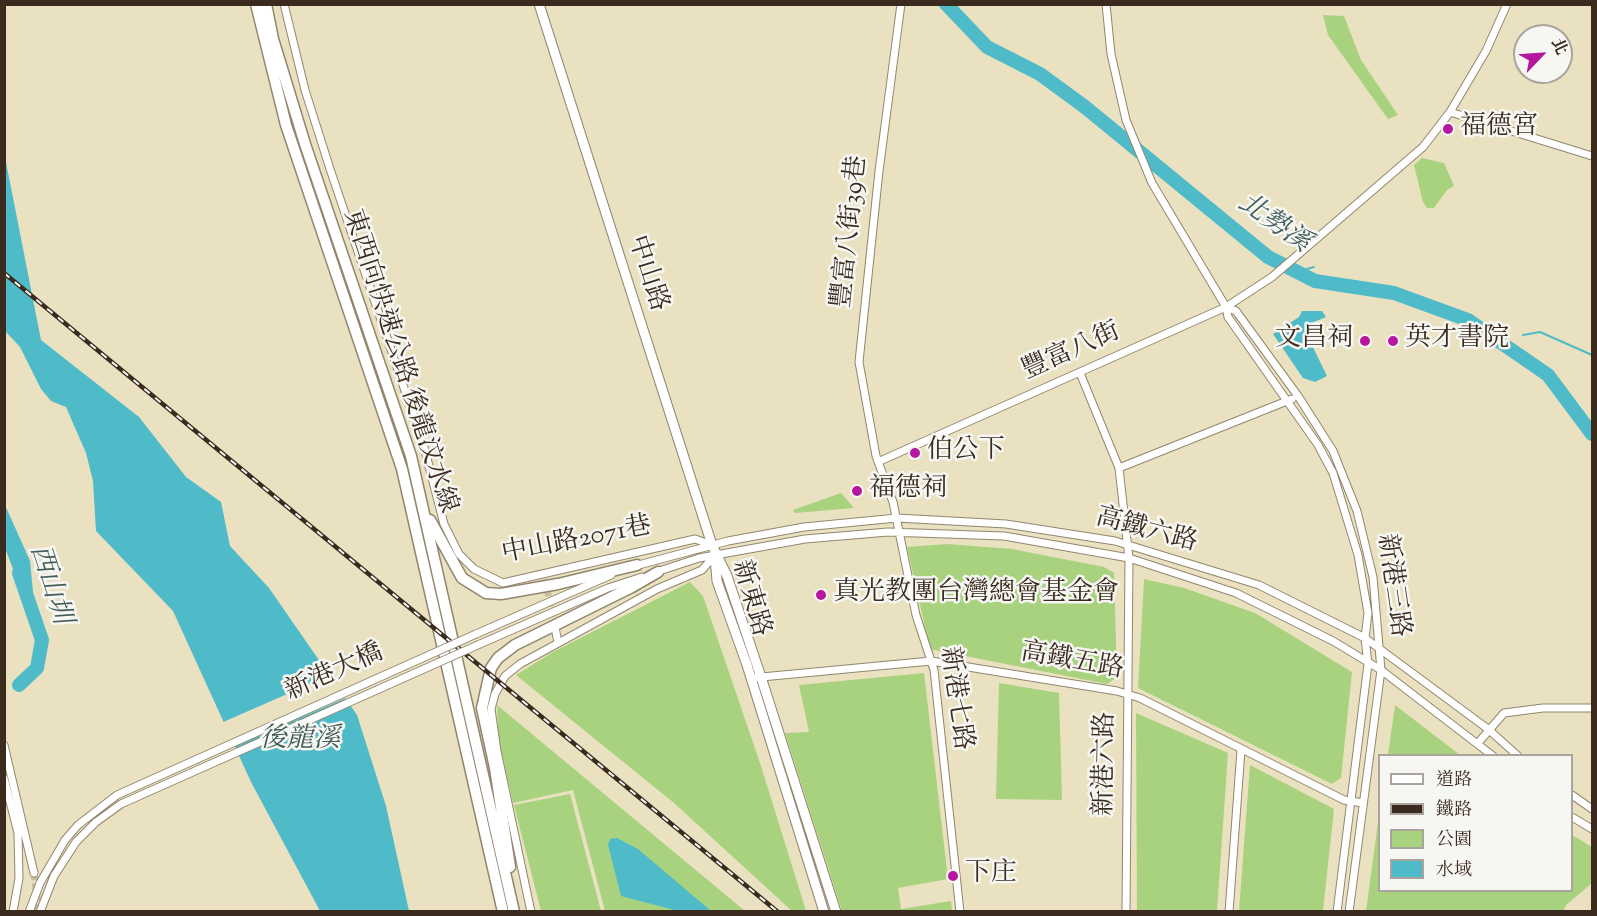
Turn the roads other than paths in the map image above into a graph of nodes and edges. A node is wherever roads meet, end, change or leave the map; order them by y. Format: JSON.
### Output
{"nodes":[{"id":1,"x":256,"y":4,"type":"edge"},
{"id":2,"x":266,"y":4,"type":"edge"},
{"id":3,"x":284,"y":4,"type":"edge"},
{"id":4,"x":539,"y":4,"type":"edge"},
{"id":5,"x":901,"y":4,"type":"edge"},
{"id":6,"x":1106,"y":4,"type":"edge"},
{"id":7,"x":1508,"y":4,"type":"edge"},
{"id":8,"x":1450,"y":112,"type":"junction"},
{"id":9,"x":1593,"y":156,"type":"edge"},
{"id":10,"x":1226,"y":307,"type":"junction"},
{"id":11,"x":1080,"y":373,"type":"junction"},
{"id":12,"x":1298,"y":396,"type":"junction"},
{"id":13,"x":1288,"y":401,"type":"junction"},
{"id":14,"x":880,"y":461,"type":"junction"},
{"id":15,"x":1119,"y":468,"type":"junction"},
{"id":16,"x":423,"y":506,"type":"junction"},
{"id":17,"x":897,"y":518,"type":"junction"},
{"id":18,"x":900,"y":533,"type":"junction"},
{"id":19,"x":1127,"y":544,"type":"junction"},
{"id":20,"x":712,"y":545,"type":"junction"},
{"id":21,"x":715,"y":555,"type":"junction"},
{"id":22,"x":1129,"y":558,"type":"junction"},
{"id":23,"x":637,"y":565,"type":"junction"},
{"id":24,"x":658,"y":572,"type":"junction"},
{"id":25,"x":555,"y":627,"type":"tunnel mouth"},
{"id":26,"x":1365,"y":638,"type":"junction"},
{"id":27,"x":558,"y":643,"type":"junction"},
{"id":28,"x":1379,"y":650,"type":"junction"},
{"id":29,"x":931,"y":661,"type":"junction"},
{"id":30,"x":1368,"y":664,"type":"junction"},
{"id":31,"x":1381,"y":670,"type":"junction"},
{"id":32,"x":761,"y":677,"type":"junction"},
{"id":33,"x":751,"y":678,"type":"junction"},
{"id":34,"x":1129,"y":693,"type":"junction"},
{"id":35,"x":1593,"y":708,"type":"edge"},
{"id":36,"x":1488,"y":729,"type":"junction"},
{"id":37,"x":1478,"y":742,"type":"junction"},
{"id":38,"x":4,"y":745,"type":"edge"},
{"id":39,"x":1241,"y":750,"type":"junction"},
{"id":40,"x":1491,"y":754,"type":"edge"},
{"id":41,"x":1516,"y":754,"type":"edge"},
{"id":42,"x":4,"y":778,"type":"edge"},
{"id":43,"x":1573,"y":796,"type":"edge"},
{"id":44,"x":1350,"y":801,"type":"junction"},
{"id":45,"x":1363,"y":803,"type":"junction"},
{"id":46,"x":1593,"y":809,"type":"edge"},
{"id":47,"x":1573,"y":818,"type":"edge"},
{"id":48,"x":1593,"y":829,"type":"edge"},
{"id":49,"x":34,"y":873,"type":"tunnel mouth"},
{"id":50,"x":14,"y":912,"type":"edge"},
{"id":51,"x":29,"y":912,"type":"edge"},
{"id":52,"x":40,"y":912,"type":"edge"},
{"id":53,"x":503,"y":912,"type":"edge"},
{"id":54,"x":515,"y":912,"type":"edge"},
{"id":55,"x":531,"y":912,"type":"edge"},
{"id":56,"x":824,"y":912,"type":"edge"},
{"id":57,"x":836,"y":912,"type":"edge"},
{"id":58,"x":960,"y":912,"type":"edge"},
{"id":59,"x":1126,"y":912,"type":"edge"},
{"id":60,"x":1229,"y":912,"type":"edge"},
{"id":61,"x":1336,"y":912,"type":"edge"},
{"id":62,"x":1349,"y":912,"type":"edge"}],
"edges":[{"from":1,"to":53,"type":"highway","name":"東西向快速公路 後龍汶水線"},
{"from":2,"to":16,"type":"highway","name":"東西向快速公路 後龍汶水線"},
{"from":3,"to":20,"type":"street","name":"中山路2071巷"},
{"from":4,"to":20,"type":"main road","name":"中山路"},
{"from":5,"to":14,"type":"street","name":"豐富八街39巷"},
{"from":6,"to":10,"type":"street","name":"新港三路"},
{"from":7,"to":8,"type":"street"},
{"from":8,"to":9,"type":"street"},
{"from":8,"to":10,"type":"street","name":"豐富八街"},
{"from":10,"to":11,"type":"street","name":"豐富八街"},
{"from":10,"to":12,"type":"street","name":"新港三路"},
{"from":10,"to":13,"type":"street","name":"新港三路"},
{"from":11,"to":14,"type":"street","name":"豐富八街"},
{"from":11,"to":15,"type":"street","name":"新港六路"},
{"from":12,"to":13,"type":"street"},
{"from":12,"to":28,"type":"street","name":"新港三路"},
{"from":13,"to":15,"type":"street"},
{"from":13,"to":26,"type":"street","name":"新港三路"},
{"from":14,"to":17,"type":"street","name":"新港七路"},
{"from":15,"to":19,"type":"street","name":"新港六路"},
{"from":16,"to":23,"type":"highway"},
{"from":16,"to":54,"type":"highway","name":"東西向快速公路 後龍汶水線"},
{"from":17,"to":18,"type":"street","name":"新港七路"},
{"from":17,"to":19,"type":"street","name":"高鐵六路"},
{"from":17,"to":20,"type":"street","name":"高鐵六路"},
{"from":18,"to":21,"type":"street","name":"高鐵六路"},
{"from":18,"to":22,"type":"street","name":"高鐵六路"},
{"from":18,"to":29,"type":"street","name":"新港七路"},
{"from":19,"to":22,"type":"street","name":"新港六路"},
{"from":19,"to":26,"type":"street","name":"高鐵六路"},
{"from":20,"to":21,"type":"main road","name":"中山路"},
{"from":20,"to":23,"type":"street","name":"新港大橋"},
{"from":21,"to":24,"type":"street","name":"新港大橋"},
{"from":21,"to":27,"type":"street"},
{"from":21,"to":32,"type":"main road","name":"新東路"},
{"from":21,"to":33,"type":"main road","name":"新東路"},
{"from":22,"to":30,"type":"street","name":"高鐵六路"},
{"from":22,"to":34,"type":"street","name":"新港六路"},
{"from":23,"to":51,"type":"street","name":"新港大橋","bridge":true},
{"from":24,"to":52,"type":"street","name":"新港大橋","bridge":true},
{"from":24,"to":54,"type":"highway"},
{"from":25,"to":27,"type":"street"},
{"from":26,"to":28,"type":"street","name":"高鐵六路"},
{"from":26,"to":30,"type":"street","name":"新港三路"},
{"from":27,"to":55,"type":"street"},
{"from":28,"to":31,"type":"street","name":"新港三路"},
{"from":28,"to":36,"type":"street","name":"高鐵六路"},
{"from":29,"to":32,"type":"street","name":"高鐵五路"},
{"from":29,"to":34,"type":"street","name":"高鐵五路"},
{"from":29,"to":58,"type":"street","name":"新港七路"},
{"from":30,"to":31,"type":"street","name":"高鐵六路"},
{"from":30,"to":44,"type":"street","name":"新港三路"},
{"from":31,"to":37,"type":"street","name":"高鐵六路"},
{"from":31,"to":45,"type":"street","name":"新港三路"},
{"from":32,"to":33,"type":"street","name":"高鐵五路"},
{"from":32,"to":57,"type":"main road","name":"新東路"},
{"from":33,"to":56,"type":"main road","name":"新東路"},
{"from":34,"to":39,"type":"street","name":"高鐵五路"},
{"from":34,"to":59,"type":"street","name":"新港六路"},
{"from":35,"to":36,"type":"street"},
{"from":36,"to":37,"type":"street"},
{"from":36,"to":41,"type":"street","name":"高鐵六路"},
{"from":37,"to":40,"type":"street","name":"高鐵六路"},
{"from":38,"to":49,"type":"street"},
{"from":39,"to":44,"type":"street","name":"高鐵五路"},
{"from":39,"to":60,"type":"street"},
{"from":42,"to":50,"type":"street"},
{"from":43,"to":46,"type":"street"},
{"from":44,"to":45,"type":"street","name":"高鐵五路"},
{"from":44,"to":61,"type":"street","name":"新港三路"},
{"from":45,"to":62,"type":"street","name":"新港三路"},
{"from":47,"to":48,"type":"street"}]}
